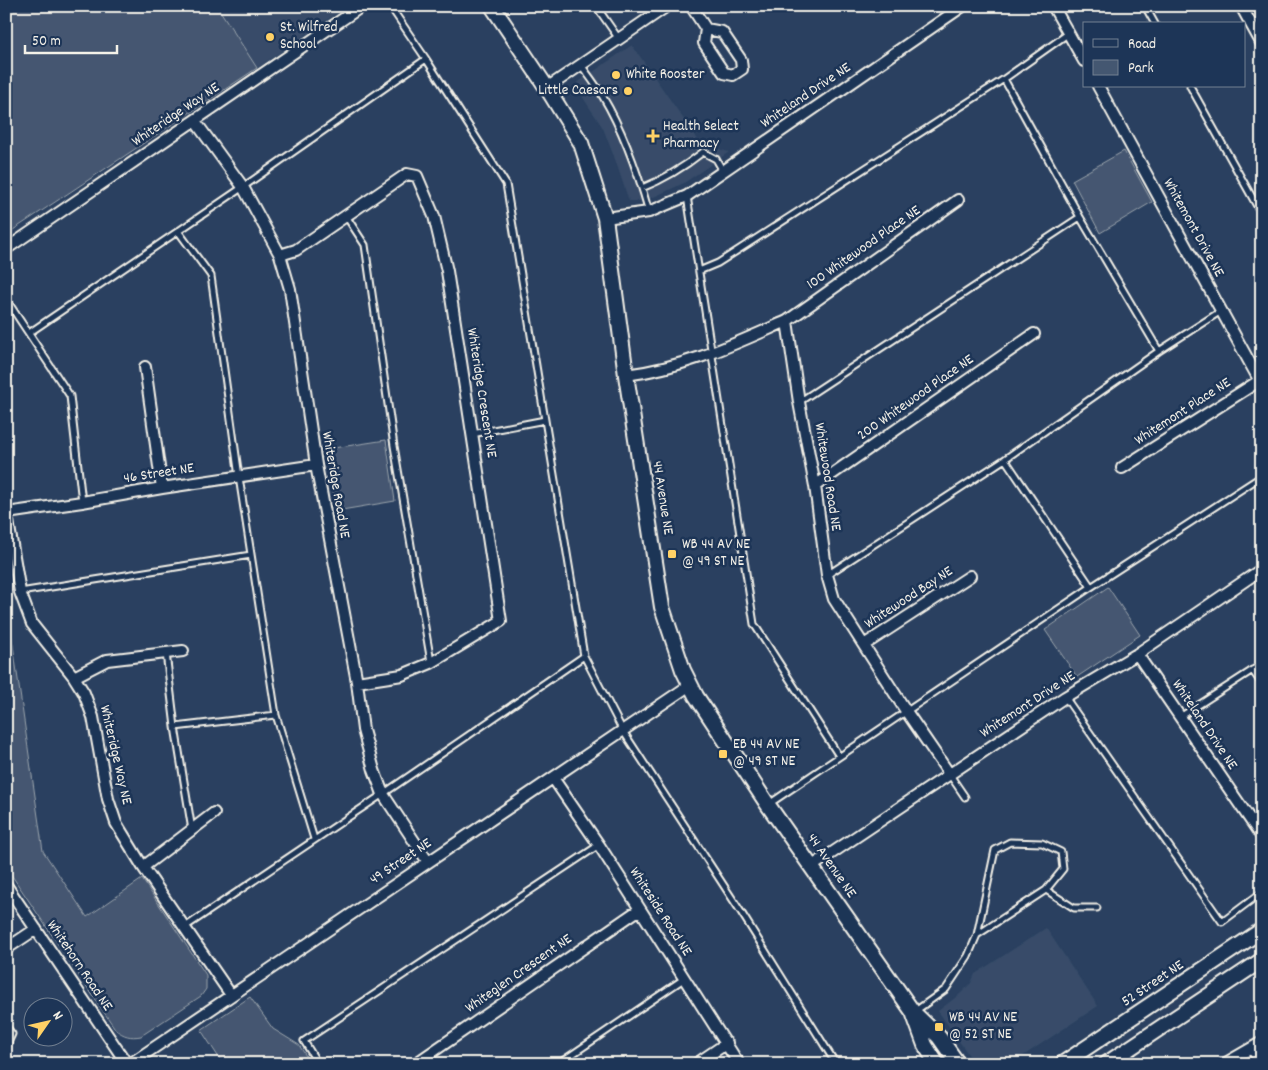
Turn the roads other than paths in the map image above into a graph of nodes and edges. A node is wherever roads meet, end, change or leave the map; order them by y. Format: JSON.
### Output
{"nodes":[{"id":1,"x":362,"y":6,"type":"edge"},
{"id":2,"x":390,"y":6,"type":"edge"},
{"id":3,"x":492,"y":6,"type":"edge"},
{"id":4,"x":596,"y":6,"type":"edge"},
{"id":5,"x":667,"y":6,"type":"edge"},
{"id":6,"x":691,"y":6,"type":"edge"},
{"id":7,"x":963,"y":6,"type":"edge"},
{"id":8,"x":1053,"y":6,"type":"edge"},
{"id":9,"x":1145,"y":6,"type":"edge"},
{"id":10,"x":1241,"y":6,"type":"edge"},
{"id":11,"x":1154,"y":22,"type":"edge"},
{"id":12,"x":706,"y":29,"type":"junction"},
{"id":13,"x":1069,"y":33,"type":"junction"},
{"id":14,"x":619,"y":39,"type":"junction"},
{"id":15,"x":1262,"y":44,"type":"edge"},
{"id":16,"x":426,"y":59,"type":"junction"},
{"id":17,"x":1083,"y":60,"type":"edge"},
{"id":18,"x":581,"y":65,"type":"junction"},
{"id":19,"x":1004,"y":79,"type":"junction"},
{"id":20,"x":547,"y":88,"type":"junction"},
{"id":21,"x":1099,"y":88,"type":"edge"},
{"id":22,"x":1191,"y":88,"type":"edge"},
{"id":23,"x":195,"y":120,"type":"junction"},
{"id":24,"x":723,"y":171,"type":"junction"},
{"id":25,"x":243,"y":188,"type":"junction"},
{"id":26,"x":642,"y":188,"type":"junction"},
{"id":27,"x":686,"y":196,"type":"junction"},
{"id":28,"x":958,"y":200,"type":"dead end"},
{"id":29,"x":649,"y":212,"type":"junction"},
{"id":30,"x":1262,"y":215,"type":"edge"},
{"id":31,"x":346,"y":216,"type":"junction"},
{"id":32,"x":1080,"y":217,"type":"junction"},
{"id":33,"x":605,"y":218,"type":"junction"},
{"id":34,"x":178,"y":231,"type":"junction"},
{"id":35,"x":6,"y":248,"type":"edge"},
{"id":36,"x":280,"y":255,"type":"junction"},
{"id":37,"x":699,"y":271,"type":"junction"},
{"id":38,"x":6,"y":300,"type":"edge"},
{"id":39,"x":1221,"y":311,"type":"junction"},
{"id":40,"x":787,"y":321,"type":"junction"},
{"id":41,"x":29,"y":333,"type":"junction"},
{"id":42,"x":1034,"y":334,"type":"dead end"},
{"id":43,"x":1160,"y":351,"type":"junction"},
{"id":44,"x":712,"y":354,"type":"junction"},
{"id":45,"x":145,"y":367,"type":"dead end"},
{"id":46,"x":626,"y":375,"type":"junction"},
{"id":47,"x":1261,"y":381,"type":"edge"},
{"id":48,"x":799,"y":402,"type":"junction"},
{"id":49,"x":545,"y":420,"type":"junction"},
{"id":50,"x":472,"y":434,"type":"junction"},
{"id":51,"x":1005,"y":459,"type":"junction"},
{"id":52,"x":316,"y":465,"type":"junction"},
{"id":53,"x":1122,"y":468,"type":"dead end"},
{"id":54,"x":1262,"y":476,"type":"edge"},
{"id":55,"x":239,"y":477,"type":"junction"},
{"id":56,"x":815,"y":486,"type":"junction"},
{"id":57,"x":162,"y":488,"type":"junction"},
{"id":58,"x":82,"y":502,"type":"junction"},
{"id":59,"x":7,"y":511,"type":"edge"},
{"id":60,"x":251,"y":555,"type":"junction"},
{"id":61,"x":1262,"y":569,"type":"edge"},
{"id":62,"x":827,"y":575,"type":"junction"},
{"id":63,"x":970,"y":576,"type":"dead end"},
{"id":64,"x":1091,"y":587,"type":"junction"},
{"id":65,"x":20,"y":592,"type":"junction"},
{"id":66,"x":864,"y":645,"type":"junction"},
{"id":67,"x":183,"y":650,"type":"dead end"},
{"id":68,"x":166,"y":652,"type":"junction"},
{"id":69,"x":1137,"y":654,"type":"junction"},
{"id":70,"x":584,"y":656,"type":"junction"},
{"id":71,"x":431,"y":663,"type":"junction"},
{"id":72,"x":1262,"y":664,"type":"edge"},
{"id":73,"x":1252,"y":670,"type":"junction"},
{"id":74,"x":74,"y":677,"type":"junction"},
{"id":75,"x":357,"y":682,"type":"junction"},
{"id":76,"x":1262,"y":684,"type":"edge"},
{"id":77,"x":690,"y":685,"type":"junction"},
{"id":78,"x":1065,"y":697,"type":"junction"},
{"id":79,"x":906,"y":711,"type":"junction"},
{"id":80,"x":276,"y":715,"type":"junction"},
{"id":81,"x":1180,"y":717,"type":"junction"},
{"id":82,"x":175,"y":727,"type":"junction"},
{"id":83,"x":622,"y":731,"type":"junction"},
{"id":84,"x":839,"y":756,"type":"junction"},
{"id":85,"x":950,"y":775,"type":"junction"},
{"id":86,"x":553,"y":778,"type":"junction"},
{"id":87,"x":383,"y":794,"type":"junction"},
{"id":88,"x":965,"y":797,"type":"dead end"},
{"id":89,"x":768,"y":805,"type":"junction"},
{"id":90,"x":214,"y":813,"type":"dead end"},
{"id":91,"x":192,"y":830,"type":"junction"},
{"id":92,"x":1262,"y":837,"type":"edge"},
{"id":93,"x":314,"y":839,"type":"junction"},
{"id":94,"x":599,"y":845,"type":"junction"},
{"id":95,"x":428,"y":862,"type":"junction"},
{"id":96,"x":143,"y":867,"type":"junction"},
{"id":97,"x":811,"y":867,"type":"junction"},
{"id":98,"x":6,"y":885,"type":"edge"},
{"id":99,"x":1046,"y":890,"type":"junction"},
{"id":100,"x":1262,"y":892,"type":"edge"},
{"id":101,"x":1097,"y":908,"type":"dead end"},
{"id":102,"x":640,"y":909,"type":"junction"},
{"id":103,"x":185,"y":927,"type":"junction"},
{"id":104,"x":36,"y":929,"type":"junction"},
{"id":105,"x":1262,"y":930,"type":"edge"},
{"id":106,"x":977,"y":935,"type":"junction"},
{"id":107,"x":6,"y":949,"type":"edge"},
{"id":108,"x":1262,"y":960,"type":"edge"},
{"id":109,"x":685,"y":978,"type":"junction"},
{"id":110,"x":231,"y":995,"type":"junction"},
{"id":111,"x":913,"y":1012,"type":"junction"},
{"id":112,"x":6,"y":1026,"type":"edge"},
{"id":113,"x":1262,"y":1042,"type":"edge"},
{"id":114,"x":727,"y":1043,"type":"junction"},
{"id":115,"x":6,"y":1047,"type":"edge"},
{"id":116,"x":1249,"y":1049,"type":"junction"},
{"id":117,"x":128,"y":1064,"type":"edge"},
{"id":118,"x":318,"y":1064,"type":"edge"},
{"id":119,"x":415,"y":1064,"type":"edge"},
{"id":120,"x":558,"y":1064,"type":"edge"},
{"id":121,"x":696,"y":1064,"type":"edge"},
{"id":122,"x":740,"y":1064,"type":"edge"},
{"id":123,"x":836,"y":1064,"type":"edge"},
{"id":124,"x":937,"y":1064,"type":"edge"},
{"id":125,"x":958,"y":1064,"type":"edge"},
{"id":126,"x":1062,"y":1064,"type":"edge"},
{"id":127,"x":1106,"y":1064,"type":"edge"},
{"id":128,"x":1224,"y":1064,"type":"edge"},
{"id":129,"x":1260,"y":1064,"type":"edge"}],
"edges":[{"from":1,"to":23,"type":"street","name":"Whiteridge Way NE"},
{"from":2,"to":16,"type":"lane"},
{"from":3,"to":20,"type":"street","name":"44 Avenue NE"},
{"from":4,"to":14,"type":"lane"},
{"from":5,"to":14,"type":"street"},
{"from":6,"to":12,"type":"street"},
{"from":7,"to":24,"type":"street","name":"Whiteland Drive NE"},
{"from":8,"to":13,"type":"street"},
{"from":9,"to":11,"type":"lane"},
{"from":10,"to":15,"type":"street"},
{"from":12,"to":12,"type":"street"},
{"from":13,"to":17,"type":"street"},
{"from":13,"to":19,"type":"lane"},
{"from":14,"to":18,"type":"street"},
{"from":16,"to":25,"type":"lane"},
{"from":16,"to":49,"type":"lane"},
{"from":18,"to":20,"type":"street"},
{"from":18,"to":26,"type":"lane"},
{"from":19,"to":32,"type":"lane"},
{"from":19,"to":37,"type":"lane"},
{"from":20,"to":33,"type":"street","name":"44 Avenue NE"},
{"from":21,"to":39,"type":"street","name":"Whitemont Drive NE"},
{"from":22,"to":30,"type":"lane"},
{"from":23,"to":25,"type":"street","name":"Whiteridge Road NE"},
{"from":23,"to":35,"type":"street","name":"Whiteridge Way NE"},
{"from":24,"to":26,"type":"lane"},
{"from":24,"to":27,"type":"street","name":"Whiteland Drive NE"},
{"from":25,"to":34,"type":"lane"},
{"from":25,"to":36,"type":"street","name":"Whiteridge Road NE"},
{"from":26,"to":29,"type":"lane"},
{"from":27,"to":29,"type":"street","name":"Whiteland Drive NE"},
{"from":27,"to":37,"type":"lane"},
{"from":28,"to":40,"type":"street","name":"100 Whitewood Place NE"},
{"from":29,"to":33,"type":"street","name":"Whiteland Drive NE"},
{"from":31,"to":36,"type":"street","name":"Whiteridge Crescent NE"},
{"from":31,"to":50,"type":"street","name":"Whiteridge Crescent NE"},
{"from":31,"to":71,"type":"lane"},
{"from":32,"to":43,"type":"lane"},
{"from":32,"to":48,"type":"lane"},
{"from":33,"to":46,"type":"street","name":"44 Avenue NE"},
{"from":34,"to":41,"type":"lane"},
{"from":34,"to":55,"type":"lane"},
{"from":36,"to":52,"type":"street","name":"Whiteridge Road NE"},
{"from":37,"to":44,"type":"lane"},
{"from":38,"to":41,"type":"lane"},
{"from":39,"to":43,"type":"lane"},
{"from":39,"to":47,"type":"street","name":"Whitemont Drive NE"},
{"from":40,"to":44,"type":"street"},
{"from":40,"to":48,"type":"street","name":"Whitewood Road NE"},
{"from":41,"to":58,"type":"lane"},
{"from":42,"to":56,"type":"street","name":"200 Whitewood Place NE"},
{"from":43,"to":51,"type":"lane"},
{"from":44,"to":46,"type":"street"},
{"from":44,"to":84,"type":"lane"},
{"from":45,"to":57,"type":"street"},
{"from":46,"to":77,"type":"street","name":"44 Avenue NE"},
{"from":47,"to":53,"type":"street","name":"Whitemont Place NE"},
{"from":48,"to":56,"type":"street","name":"Whitewood Road NE"},
{"from":49,"to":50,"type":"lane"},
{"from":49,"to":70,"type":"lane"},
{"from":50,"to":71,"type":"street","name":"Whiteridge Crescent NE"},
{"from":51,"to":62,"type":"lane"},
{"from":51,"to":64,"type":"lane"},
{"from":52,"to":55,"type":"street","name":"46 Street NE"},
{"from":52,"to":75,"type":"street","name":"Whiteridge Road NE"},
{"from":54,"to":64,"type":"lane"},
{"from":55,"to":57,"type":"street","name":"46 Street NE"},
{"from":55,"to":60,"type":"lane"},
{"from":56,"to":62,"type":"street","name":"Whitewood Road NE"},
{"from":57,"to":58,"type":"street","name":"46 Street NE"},
{"from":58,"to":59,"type":"street","name":"46 Street NE"},
{"from":59,"to":65,"type":"street","name":"Whiteridge Way NE"},
{"from":60,"to":65,"type":"lane"},
{"from":60,"to":80,"type":"lane"},
{"from":61,"to":69,"type":"street","name":"Whitemont Drive NE"},
{"from":62,"to":66,"type":"street","name":"Whitewood Road NE"},
{"from":63,"to":66,"type":"street","name":"Whitewood Bay NE"},
{"from":64,"to":79,"type":"lane"},
{"from":65,"to":74,"type":"street","name":"Whiteridge Way NE"},
{"from":66,"to":79,"type":"street","name":"Whitewood Road NE"},
{"from":67,"to":68,"type":"street"},
{"from":68,"to":74,"type":"street"},
{"from":68,"to":82,"type":"lane"},
{"from":69,"to":78,"type":"street","name":"Whitemont Drive NE"},
{"from":69,"to":81,"type":"street","name":"Whiteland Drive NE"},
{"from":70,"to":83,"type":"lane"},
{"from":70,"to":87,"type":"lane"},
{"from":71,"to":75,"type":"street","name":"Whiteridge Crescent NE"},
{"from":72,"to":73,"type":"lane"},
{"from":73,"to":76,"type":"lane"},
{"from":73,"to":81,"type":"lane"},
{"from":74,"to":96,"type":"street","name":"Whiteridge Way NE"},
{"from":75,"to":87,"type":"street","name":"Whiteridge Road NE"},
{"from":77,"to":83,"type":"street","name":"49 Street NE"},
{"from":77,"to":89,"type":"street","name":"44 Avenue NE"},
{"from":78,"to":85,"type":"street","name":"Whitemont Drive NE"},
{"from":78,"to":100,"type":"lane"},
{"from":79,"to":84,"type":"lane"},
{"from":79,"to":85,"type":"street","name":"Whitewood Road NE"},
{"from":80,"to":82,"type":"lane"},
{"from":80,"to":93,"type":"lane"},
{"from":81,"to":92,"type":"street","name":"Whiteland Drive NE"},
{"from":82,"to":91,"type":"lane"},
{"from":83,"to":86,"type":"street","name":"49 Street NE"},
{"from":83,"to":123,"type":"lane"},
{"from":84,"to":89,"type":"lane"},
{"from":85,"to":88,"type":"lane"},
{"from":85,"to":97,"type":"street","name":"Whitemont Drive NE"},
{"from":86,"to":94,"type":"street","name":"Whiteside Road NE"},
{"from":86,"to":95,"type":"street","name":"49 Street NE"},
{"from":87,"to":93,"type":"lane"},
{"from":87,"to":95,"type":"street","name":"Whiteridge Road NE"},
{"from":89,"to":97,"type":"street","name":"44 Avenue NE"},
{"from":90,"to":91,"type":"street"},
{"from":91,"to":96,"type":"street"},
{"from":93,"to":103,"type":"lane"},
{"from":94,"to":102,"type":"street","name":"Whiteside Road NE"},
{"from":94,"to":118,"type":"lane"},
{"from":95,"to":110,"type":"street","name":"49 Street NE"},
{"from":96,"to":103,"type":"street","name":"Whiteridge Way NE"},
{"from":97,"to":111,"type":"street","name":"44 Avenue NE"},
{"from":98,"to":104,"type":"street","name":"Whitehorn Road NE"},
{"from":99,"to":101,"type":"lane"},
{"from":99,"to":106,"type":"lane"},
{"from":99,"to":106,"type":"lane"},
{"from":102,"to":109,"type":"street","name":"Whiteside Road NE"},
{"from":102,"to":119,"type":"street","name":"Whiteglen Crescent NE"},
{"from":103,"to":110,"type":"street","name":"Whiteridge Way NE"},
{"from":104,"to":107,"type":"street"},
{"from":104,"to":117,"type":"street","name":"Whitehorn Road NE"},
{"from":105,"to":126,"type":"street","name":"52 Street NE"},
{"from":106,"to":111,"type":"lane"},
{"from":108,"to":127,"type":"street"},
{"from":109,"to":114,"type":"street","name":"Whiteside Road NE"},
{"from":109,"to":120,"type":"lane"},
{"from":110,"to":117,"type":"street","name":"49 Street NE"},
{"from":111,"to":124,"type":"street","name":"44 Avenue NE"},
{"from":111,"to":125,"type":"street","name":"44 Avenue NE"},
{"from":112,"to":115,"type":"lane"},
{"from":113,"to":116,"type":"street"},
{"from":114,"to":121,"type":"street"},
{"from":114,"to":122,"type":"street","name":"Whiteside Road NE"},
{"from":116,"to":128,"type":"street"},
{"from":116,"to":129,"type":"lane"}]}
